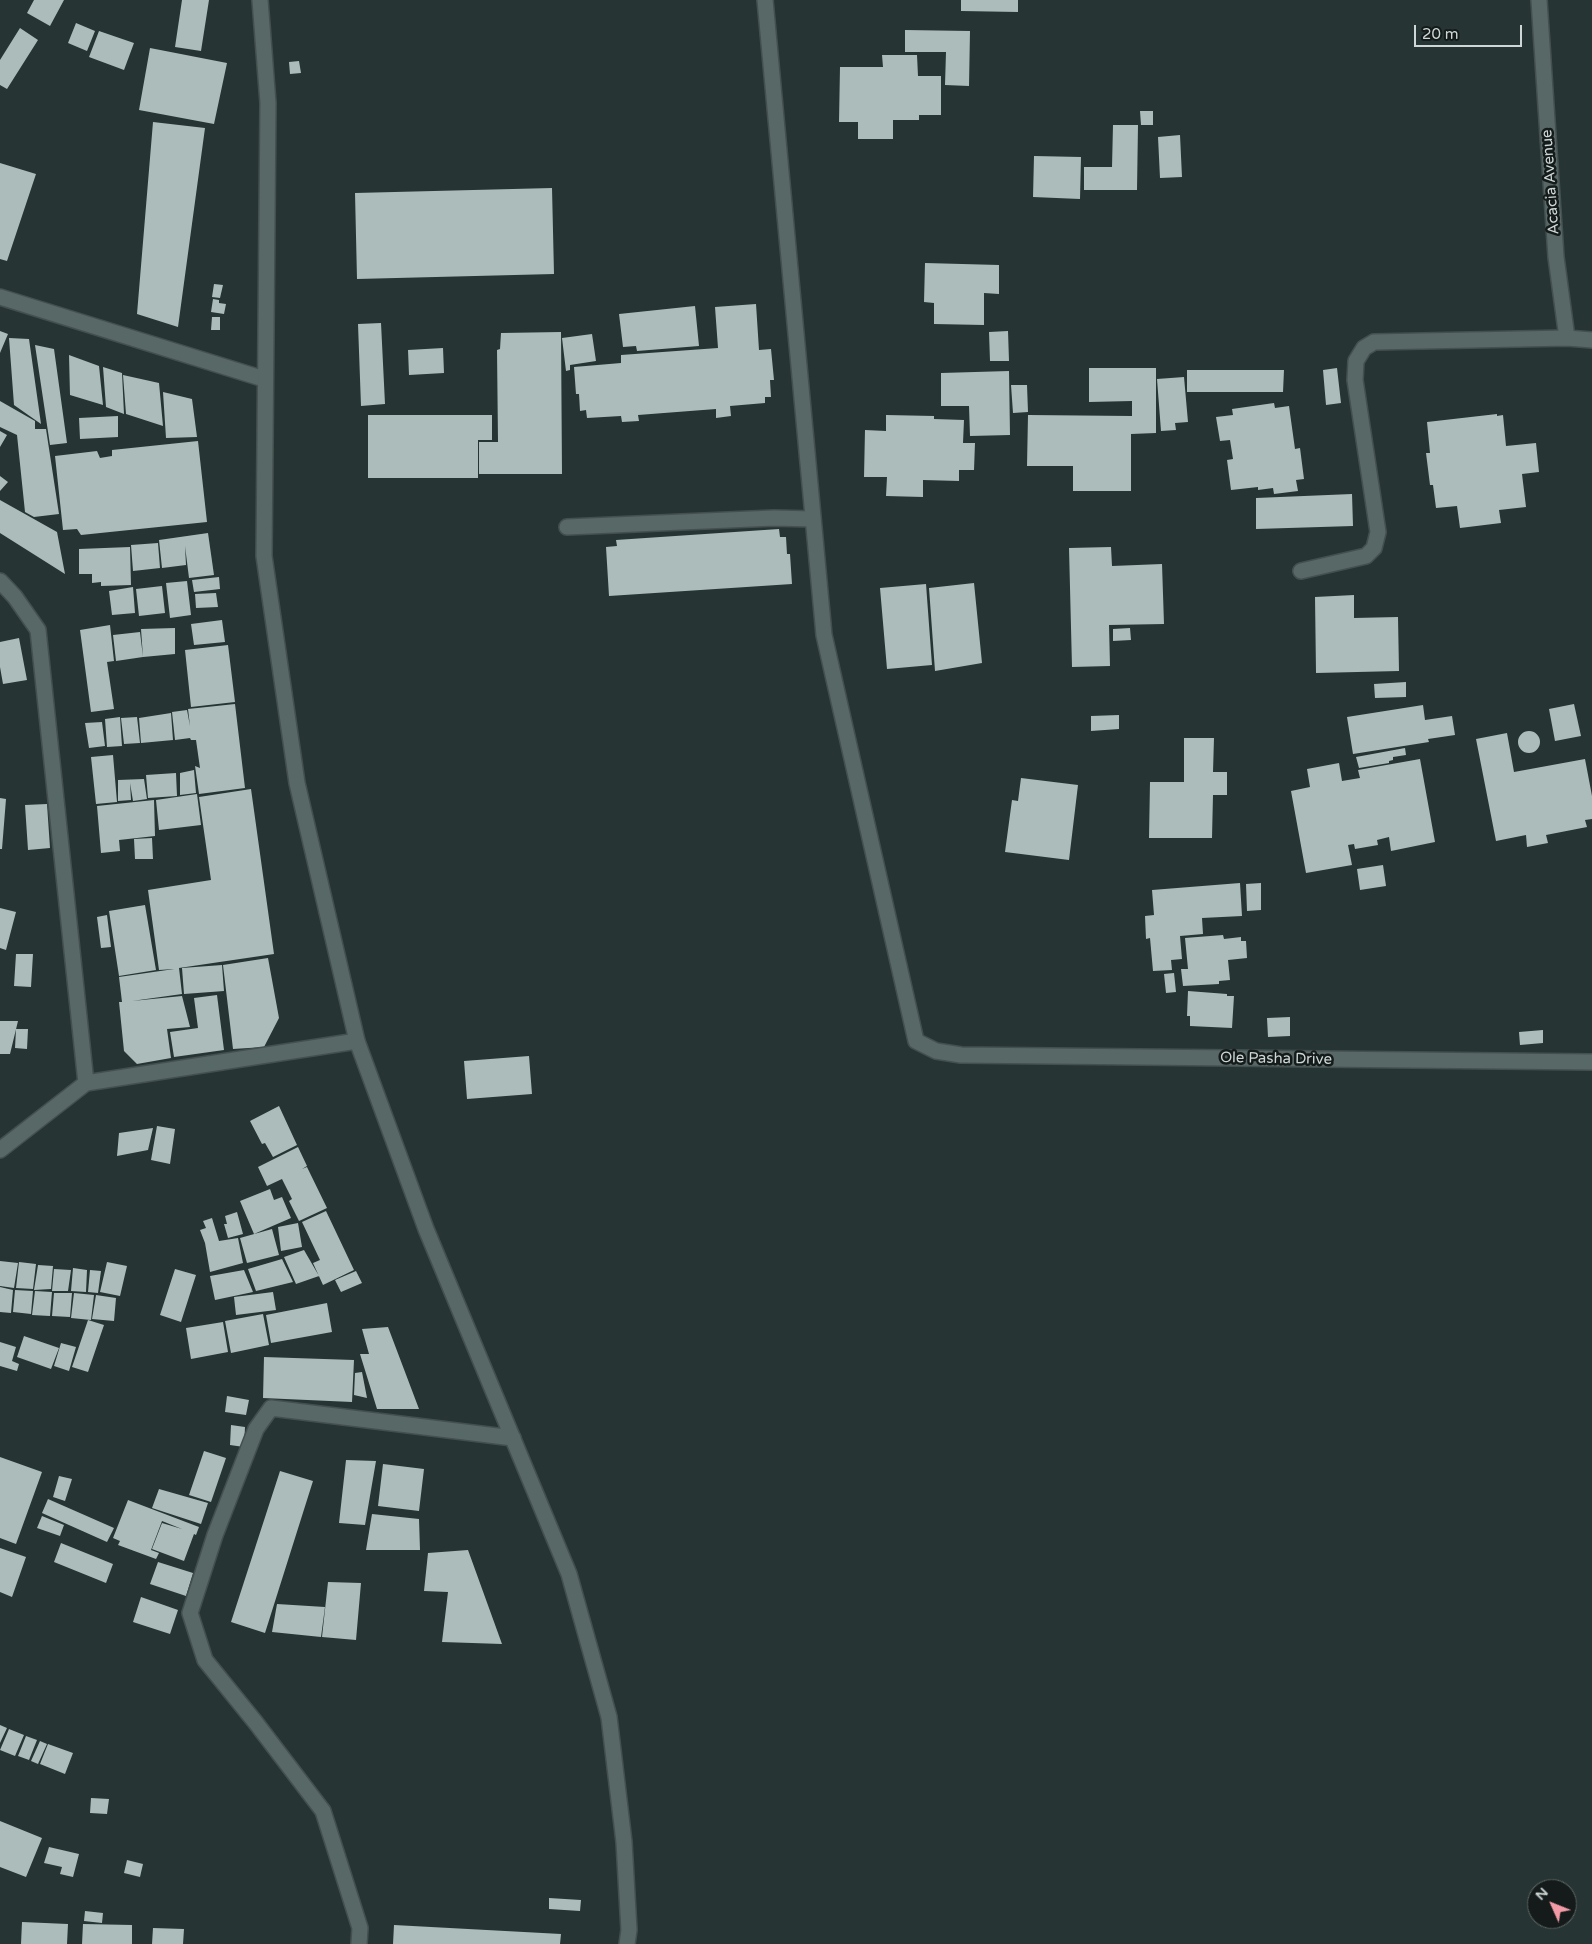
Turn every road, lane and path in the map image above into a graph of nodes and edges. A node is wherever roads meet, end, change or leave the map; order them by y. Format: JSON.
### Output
{"nodes":[{"id":1,"x":260,"y":0,"type":"edge"},
{"id":2,"x":765,"y":0,"type":"edge"},
{"id":3,"x":1539,"y":0,"type":"edge"},
{"id":4,"x":0,"y":297,"type":"edge"},
{"id":5,"x":1567,"y":338,"type":"junction"},
{"id":6,"x":1592,"y":340,"type":"edge"},
{"id":7,"x":264,"y":379,"type":"junction"},
{"id":8,"x":813,"y":519,"type":"junction"},
{"id":9,"x":567,"y":527,"type":"dead end"},
{"id":10,"x":1300,"y":571,"type":"dead end"},
{"id":11,"x":0,"y":581,"type":"edge"},
{"id":12,"x":356,"y":1041,"type":"junction"},
{"id":13,"x":1592,"y":1062,"type":"edge"},
{"id":14,"x":86,"y":1083,"type":"junction"},
{"id":15,"x":0,"y":1150,"type":"edge"},
{"id":16,"x":513,"y":1438,"type":"junction"},
{"id":17,"x":359,"y":1944,"type":"edge"},
{"id":18,"x":627,"y":1944,"type":"edge"}],
"edges":[{"from":1,"to":7,"type":"street"},
{"from":2,"to":8,"type":"street"},
{"from":3,"to":5,"type":"street","name":"Acacia Avenue"},
{"from":4,"to":7,"type":"street"},
{"from":5,"to":6,"type":"street"},
{"from":5,"to":10,"type":"street"},
{"from":7,"to":12,"type":"street"},
{"from":8,"to":9,"type":"street"},
{"from":8,"to":13,"type":"street","name":"Ole Pasha Drive"},
{"from":11,"to":14,"type":"street"},
{"from":12,"to":14,"type":"street"},
{"from":12,"to":16,"type":"street"},
{"from":14,"to":15,"type":"street"},
{"from":16,"to":17,"type":"street"},
{"from":16,"to":18,"type":"street"}]}
